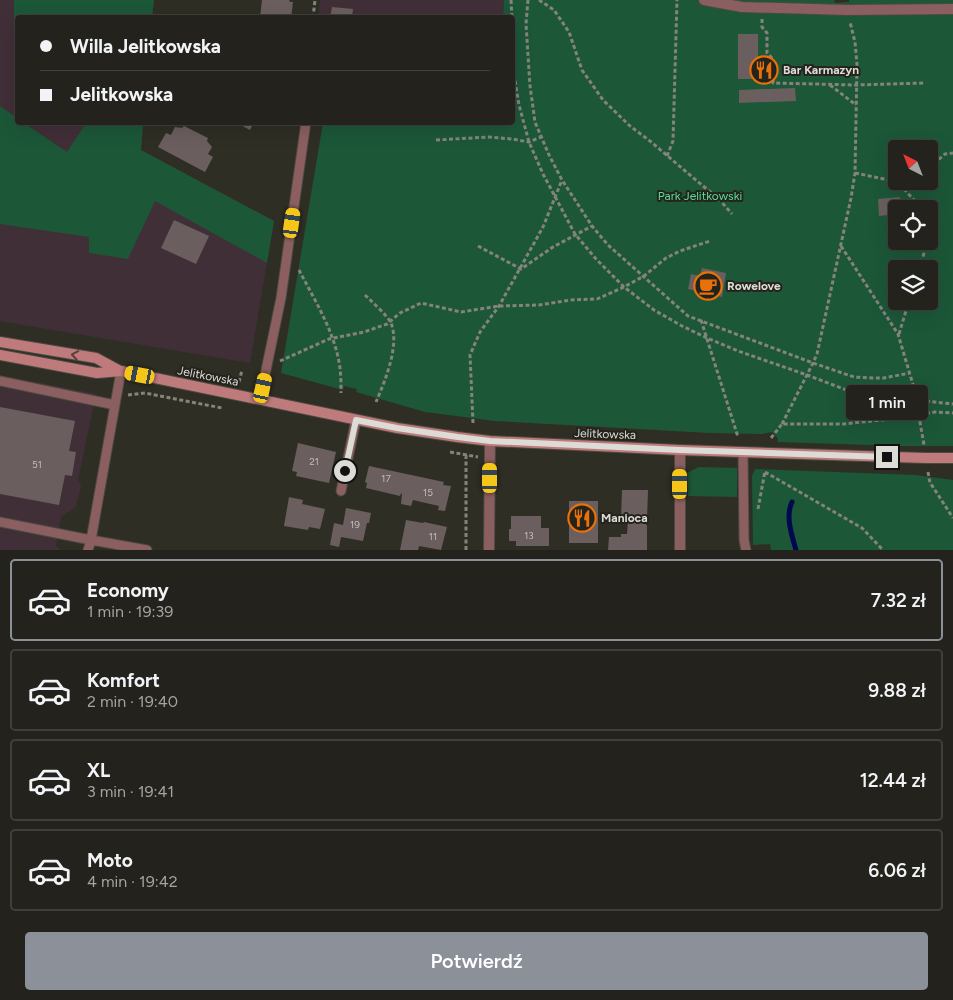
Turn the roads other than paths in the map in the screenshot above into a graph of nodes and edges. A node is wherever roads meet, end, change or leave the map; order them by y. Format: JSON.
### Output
{"nodes":[{"id":1,"x":704,"y":0,"type":"edge"},
{"id":2,"x":953,"y":10,"type":"edge"},
{"id":3,"x":306,"y":125,"type":"edge"},
{"id":4,"x":0,"y":342,"type":"edge"},
{"id":5,"x":0,"y":355,"type":"edge"},
{"id":6,"x":121,"y":371,"type":"junction"},
{"id":7,"x":0,"y":381,"type":"edge"},
{"id":8,"x":260,"y":399,"type":"junction"},
{"id":9,"x":115,"y":405,"type":"junction"},
{"id":10,"x":356,"y":420,"type":"junction"},
{"id":11,"x":490,"y":441,"type":"junction"},
{"id":12,"x":680,"y":450,"type":"junction"},
{"id":13,"x":743,"y":452,"type":"junction"},
{"id":14,"x":953,"y":458,"type":"edge"},
{"id":15,"x":341,"y":490,"type":"dead end"},
{"id":16,"x":0,"y":522,"type":"edge"},
{"id":17,"x":91,"y":540,"type":"junction"},
{"id":18,"x":88,"y":550,"type":"edge"},
{"id":19,"x":147,"y":550,"type":"edge"},
{"id":20,"x":489,"y":550,"type":"edge"},
{"id":21,"x":680,"y":550,"type":"edge"},
{"id":22,"x":746,"y":550,"type":"edge"}],
"edges":[{"from":1,"to":2,"type":"street"},
{"from":3,"to":8,"type":"lane"},
{"from":6,"to":4,"type":"street","name":"Jelitkowska","one_way":true},
{"from":5,"to":6,"type":"street","name":"Jelitkowska"},
{"from":6,"to":8,"type":"street","name":"Jelitkowska"},
{"from":6,"to":9,"type":"lane"},
{"from":7,"to":9,"type":"lane"},
{"from":8,"to":10,"type":"street","name":"Jelitkowska"},
{"from":9,"to":17,"type":"lane"},
{"from":10,"to":11,"type":"street","name":"Jelitkowska"},
{"from":10,"to":15,"type":"lane"},
{"from":11,"to":12,"type":"street","name":"Jelitkowska"},
{"from":11,"to":20,"type":"street"},
{"from":12,"to":13,"type":"street","name":"Jelitkowska"},
{"from":12,"to":21,"type":"street"},
{"from":13,"to":14,"type":"street","name":"Jelitkowska"},
{"from":13,"to":22,"type":"lane"},
{"from":16,"to":17,"type":"lane"},
{"from":17,"to":18,"type":"lane"},
{"from":17,"to":19,"type":"lane"}]}
